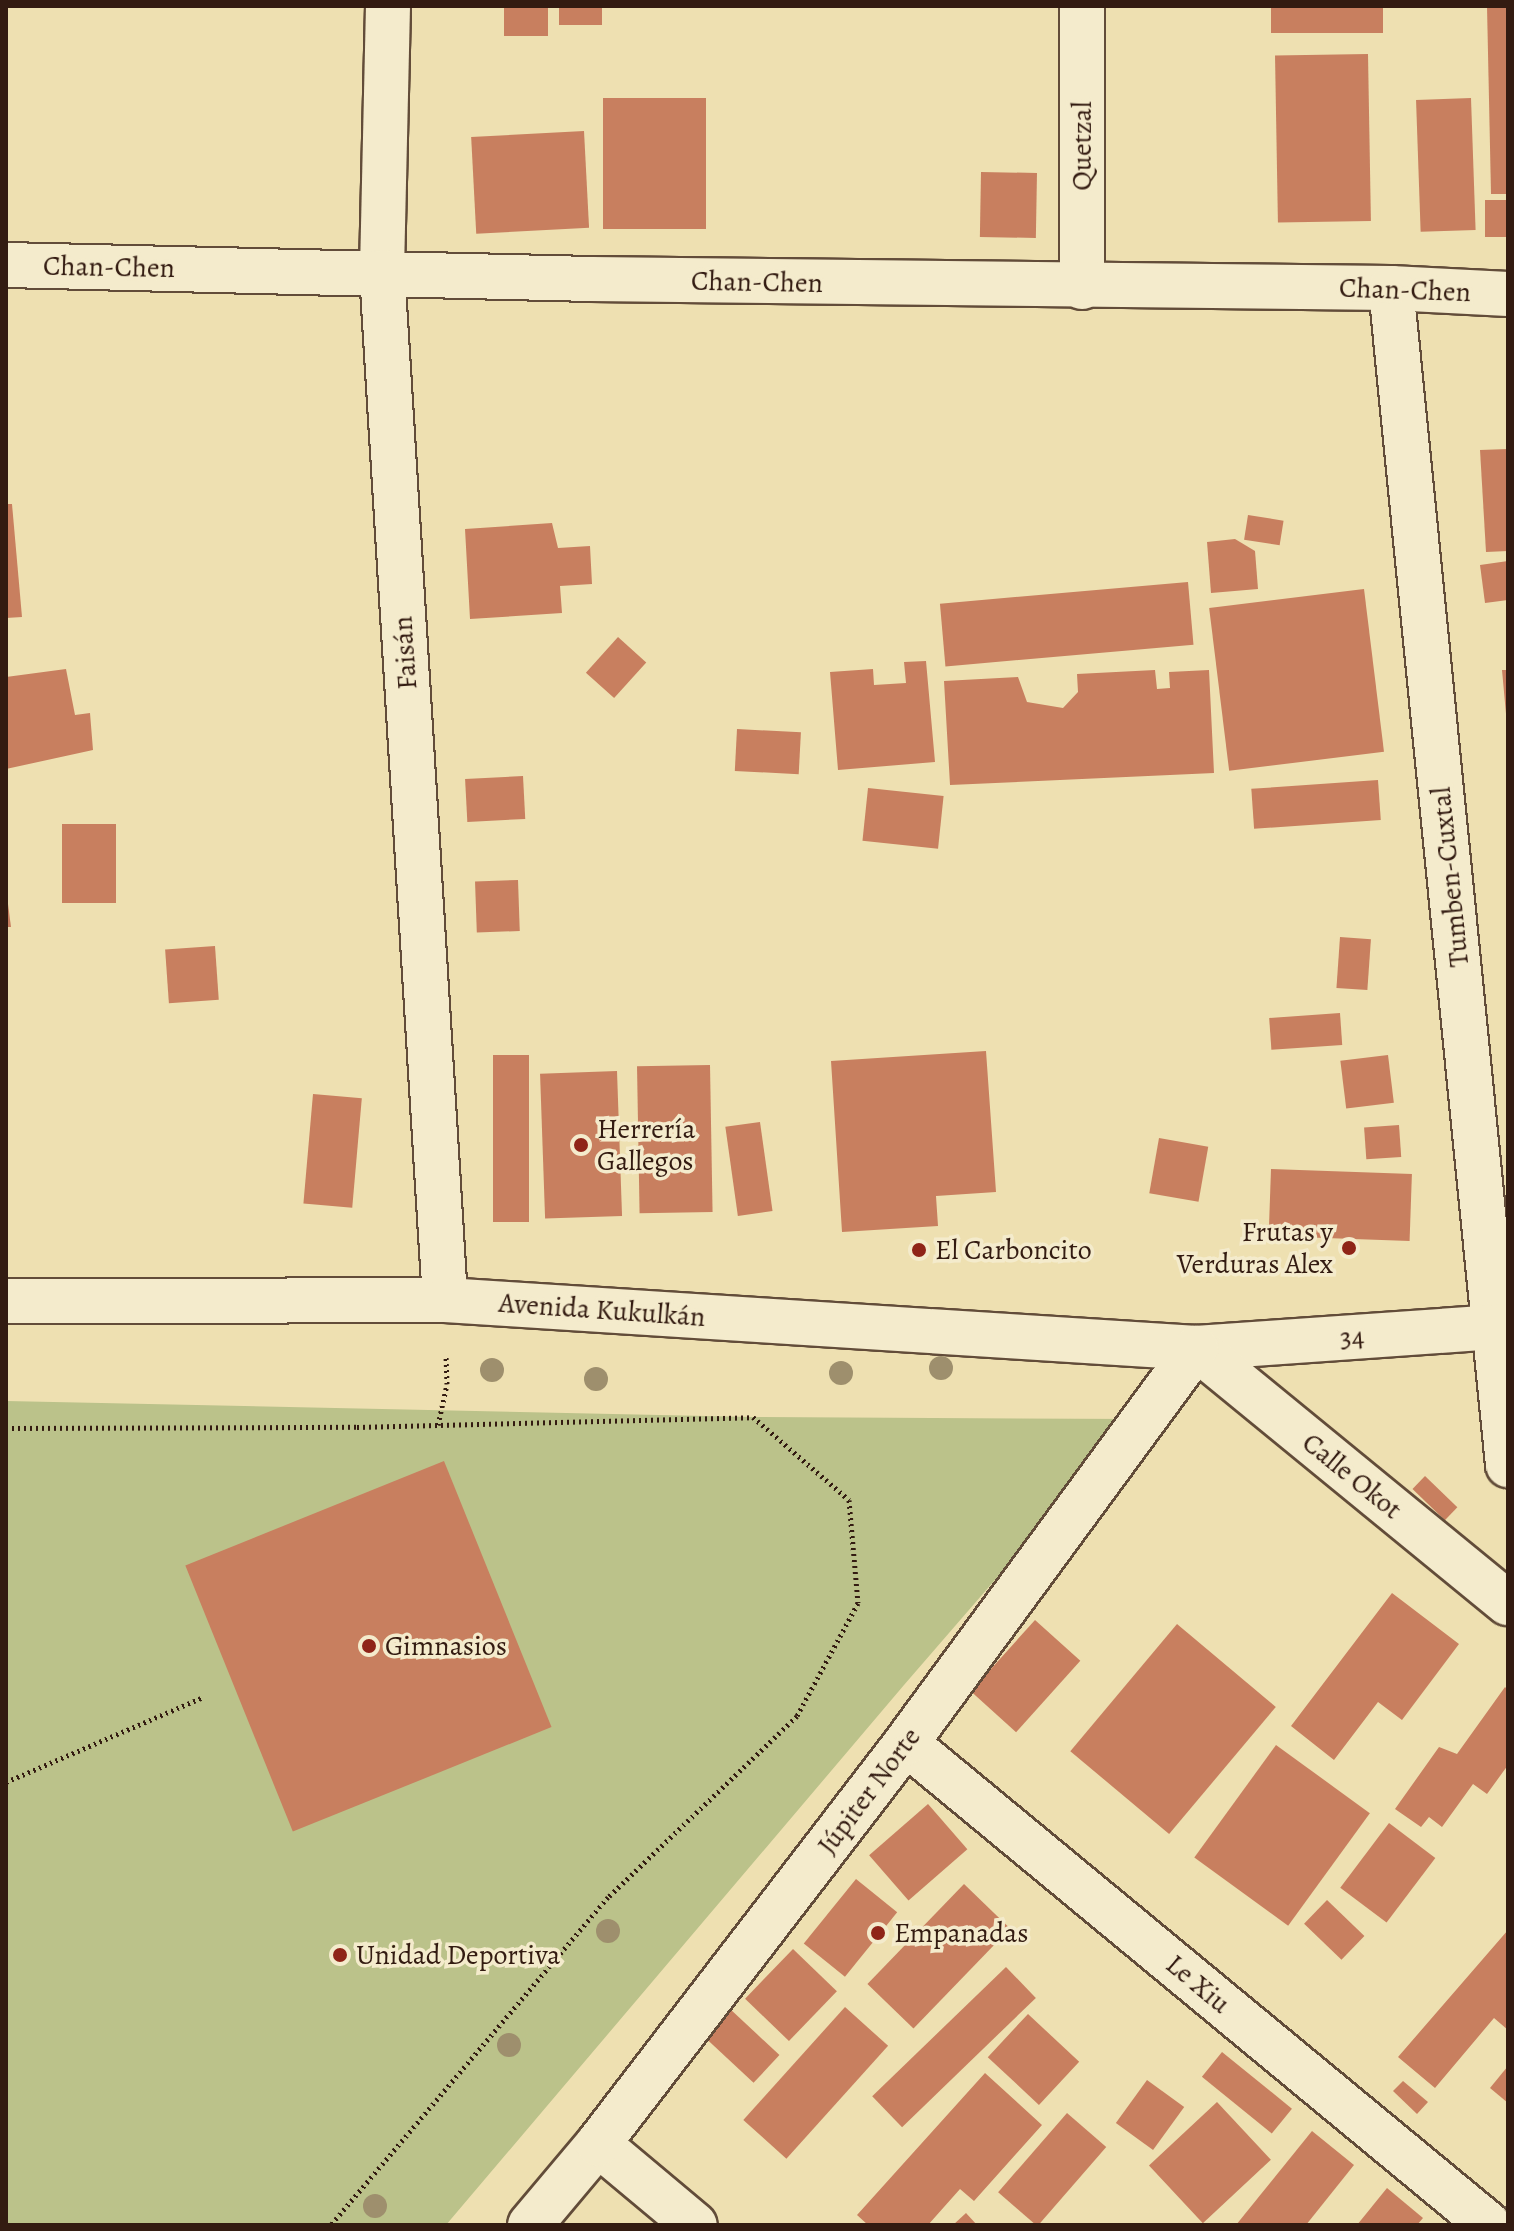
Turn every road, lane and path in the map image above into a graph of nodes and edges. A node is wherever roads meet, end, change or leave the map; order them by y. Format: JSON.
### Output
{"nodes":[{"id":1,"x":388,"y":6,"type":"edge"},
{"id":2,"x":1082,"y":6,"type":"edge"},
{"id":3,"x":6,"y":265,"type":"edge"},
{"id":4,"x":382,"y":272,"type":"junction"},
{"id":5,"x":1082,"y":287,"type":"junction"},
{"id":6,"x":1391,"y":288,"type":"junction"},
{"id":7,"x":1508,"y":294,"type":"edge"},
{"id":8,"x":445,"y":1300,"type":"junction"},
{"id":9,"x":6,"y":1301,"type":"edge"},
{"id":10,"x":1501,"y":1326,"type":"edge"},
{"id":11,"x":1196,"y":1348,"type":"junction"},
{"id":12,"x":438,"y":1425,"type":"junction"},
{"id":13,"x":6,"y":1428,"type":"edge"},
{"id":14,"x":1508,"y":1465,"type":"edge"},
{"id":15,"x":1508,"y":1603,"type":"edge"},
{"id":16,"x":203,"y":1697,"type":"dead end"},
{"id":17,"x":906,"y":1743,"type":"junction"},
{"id":18,"x":6,"y":1782,"type":"edge"},
{"id":19,"x":598,"y":2144,"type":"junction"},
{"id":20,"x":331,"y":2225,"type":"edge"},
{"id":21,"x":530,"y":2225,"type":"edge"},
{"id":22,"x":695,"y":2225,"type":"edge"},
{"id":23,"x":1489,"y":2225,"type":"edge"}],
"edges":[{"from":1,"to":4,"type":"street","name":"Faisán"},
{"from":2,"to":5,"type":"street","name":"Quetzal"},
{"from":3,"to":4,"type":"street","name":"Chan-Chen"},
{"from":4,"to":5,"type":"street","name":"Chan-Chen"},
{"from":4,"to":8,"type":"street","name":"Faisán"},
{"from":5,"to":6,"type":"street","name":"Chan-Chen"},
{"from":6,"to":7,"type":"street","name":"Chan-Chen"},
{"from":6,"to":10,"type":"street","name":"Tumben-Cuxtal"},
{"from":8,"to":9,"type":"street","name":"Avenida Kukulkán"},
{"from":8,"to":11,"type":"street","name":"Avenida Kukulkán"},
{"from":8,"to":12,"type":"path"},
{"from":10,"to":11,"type":"street","name":"34"},
{"from":10,"to":14,"type":"street","name":"Tumben-Cuxtal"},
{"from":11,"to":15,"type":"street","name":"Calle Okot"},
{"from":11,"to":17,"type":"street","name":"Júpiter Norte"},
{"from":12,"to":13,"type":"path"},
{"from":12,"to":20,"type":"path"},
{"from":16,"to":18,"type":"path"},
{"from":17,"to":19,"type":"street","name":"Júpiter Norte"},
{"from":17,"to":23,"type":"street","name":"Le Xiu"},
{"from":19,"to":21,"type":"street","name":"Júpiter Norte"},
{"from":19,"to":22,"type":"street"}]}
